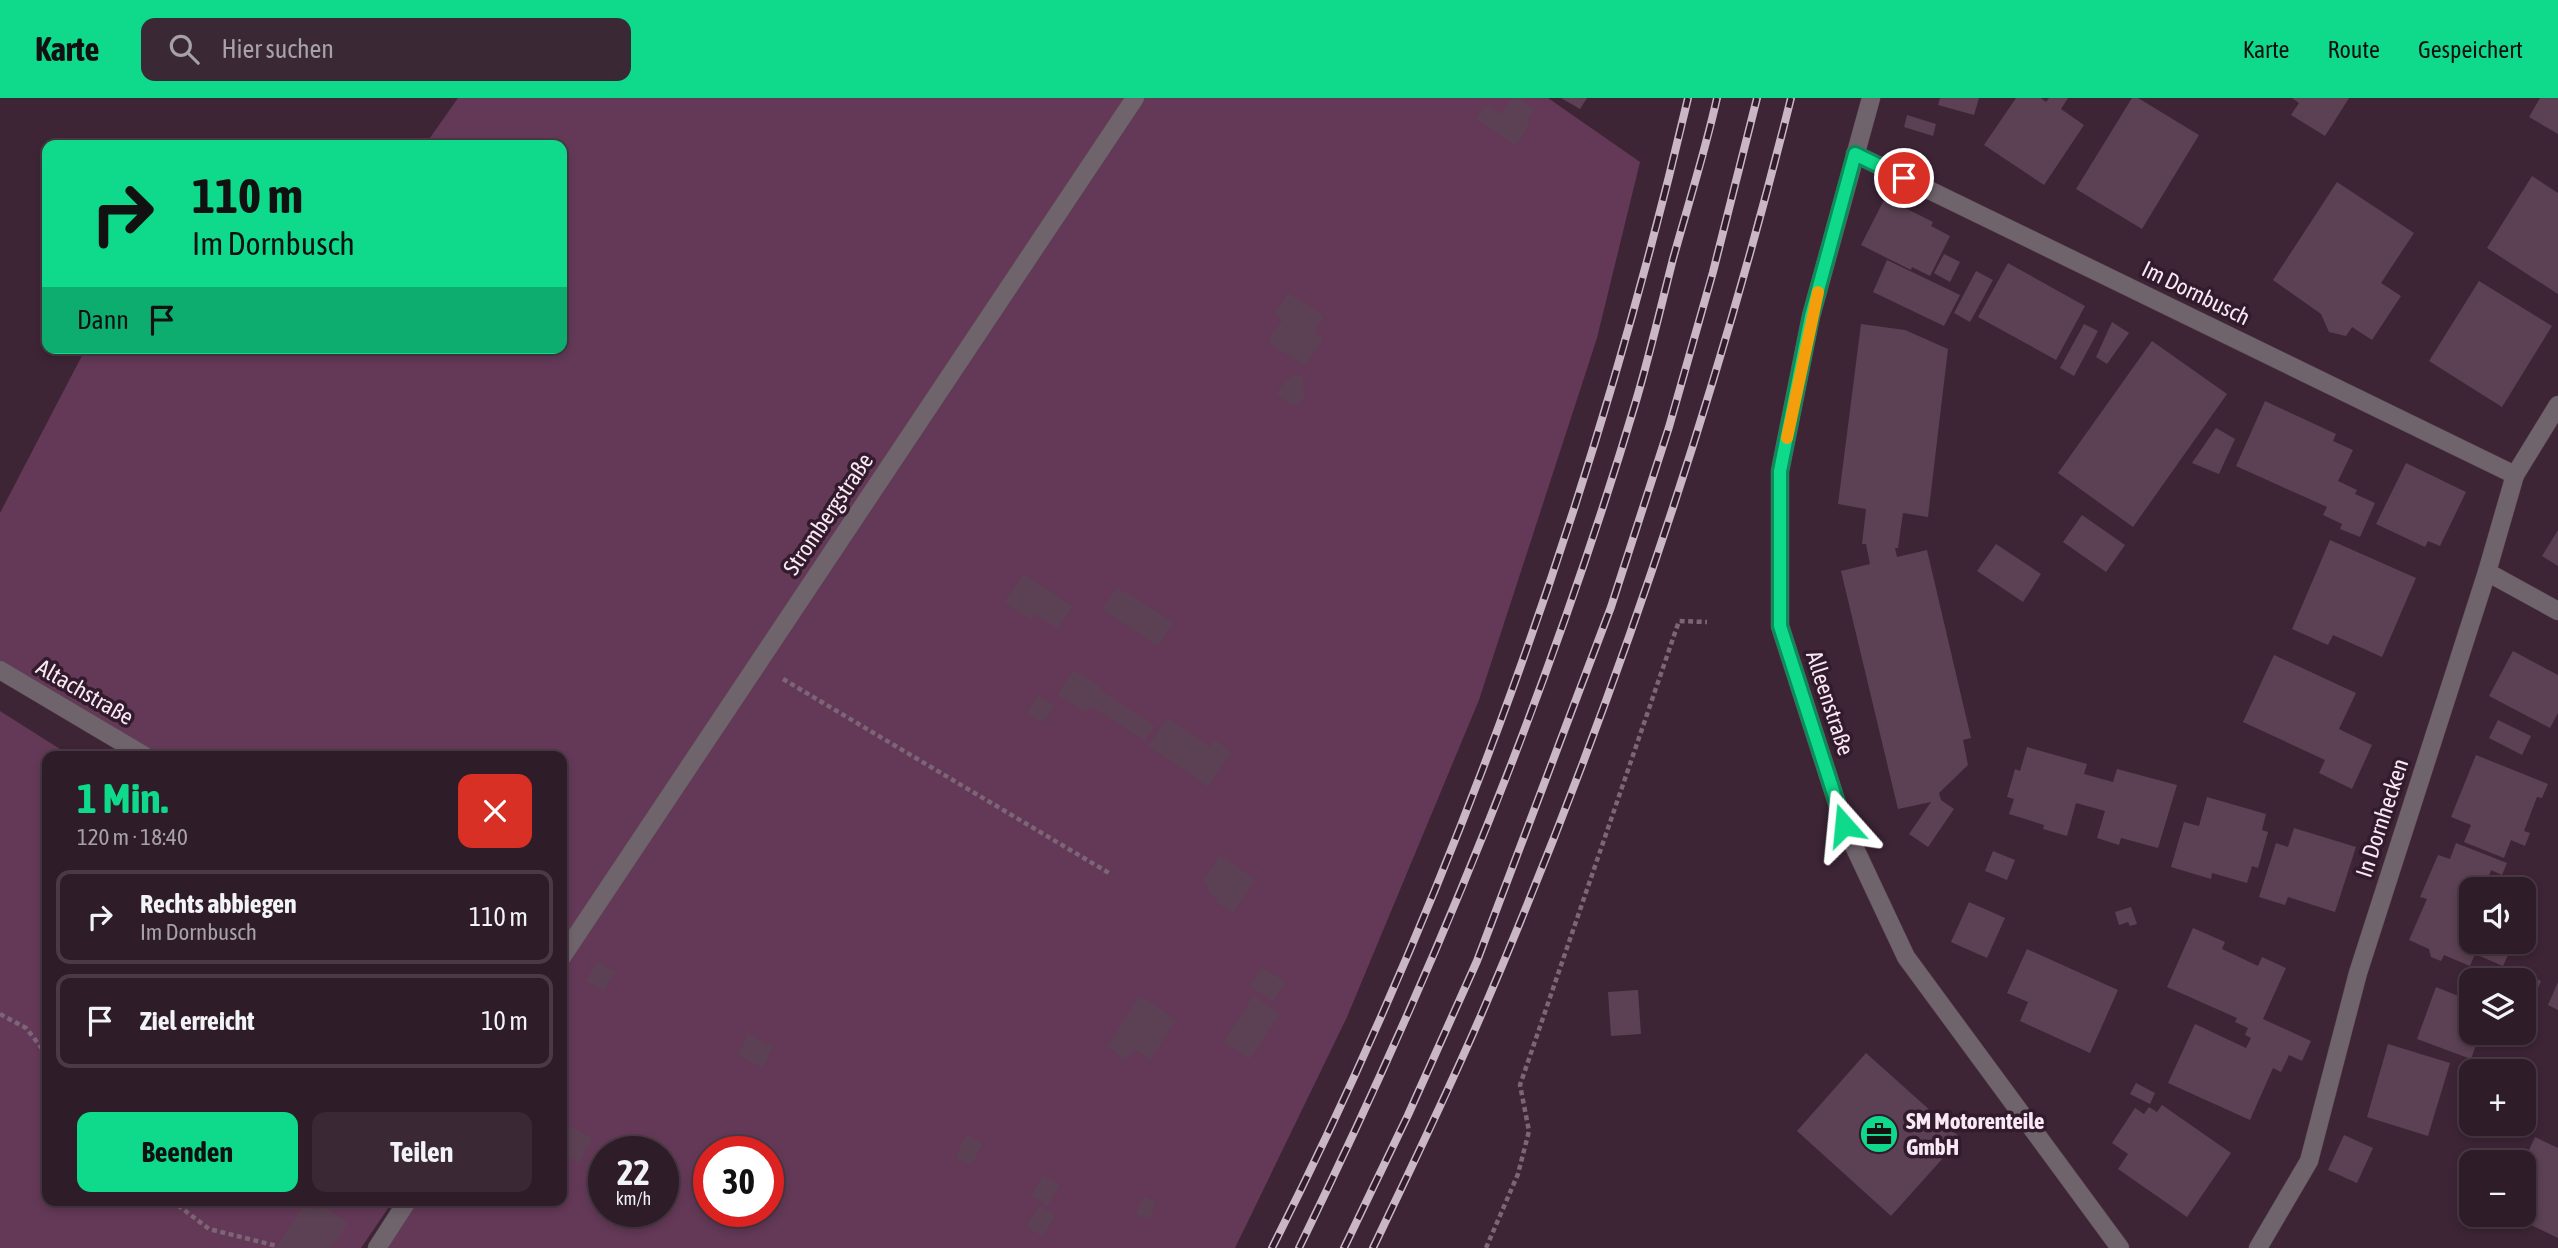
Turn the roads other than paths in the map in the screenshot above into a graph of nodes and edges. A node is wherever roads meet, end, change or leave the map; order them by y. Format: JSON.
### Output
{"nodes":[{"id":1,"x":1135,"y":98,"type":"edge"},
{"id":2,"x":1871,"y":98,"type":"edge"},
{"id":3,"x":1855,"y":154,"type":"junction"},
{"id":4,"x":2558,"y":405,"type":"edge"},
{"id":5,"x":2515,"y":475,"type":"junction"},
{"id":6,"x":2487,"y":572,"type":"junction"},
{"id":7,"x":2558,"y":611,"type":"edge"},
{"id":8,"x":0,"y":670,"type":"edge"},
{"id":9,"x":137,"y":751,"type":"edge"},
{"id":10,"x":567,"y":950,"type":"edge"},
{"id":11,"x":404,"y":1206,"type":"edge"},
{"id":12,"x":377,"y":1248,"type":"edge"},
{"id":13,"x":2120,"y":1248,"type":"edge"},
{"id":14,"x":2258,"y":1248,"type":"edge"}],
"edges":[{"from":1,"to":10,"type":"street","name":"Strombergstraße"},
{"from":2,"to":3,"type":"street","name":"Alleenstraße"},
{"from":3,"to":5,"type":"street","name":"Im Dornbusch"},
{"from":3,"to":13,"type":"street","name":"Alleenstraße"},
{"from":4,"to":5,"type":"street","name":"In Dornhecken"},
{"from":5,"to":6,"type":"street","name":"In Dornhecken"},
{"from":6,"to":7,"type":"street"},
{"from":6,"to":14,"type":"street","name":"In Dornhecken"},
{"from":8,"to":9,"type":"street","name":"Altachstraße"},
{"from":11,"to":12,"type":"street"}]}
